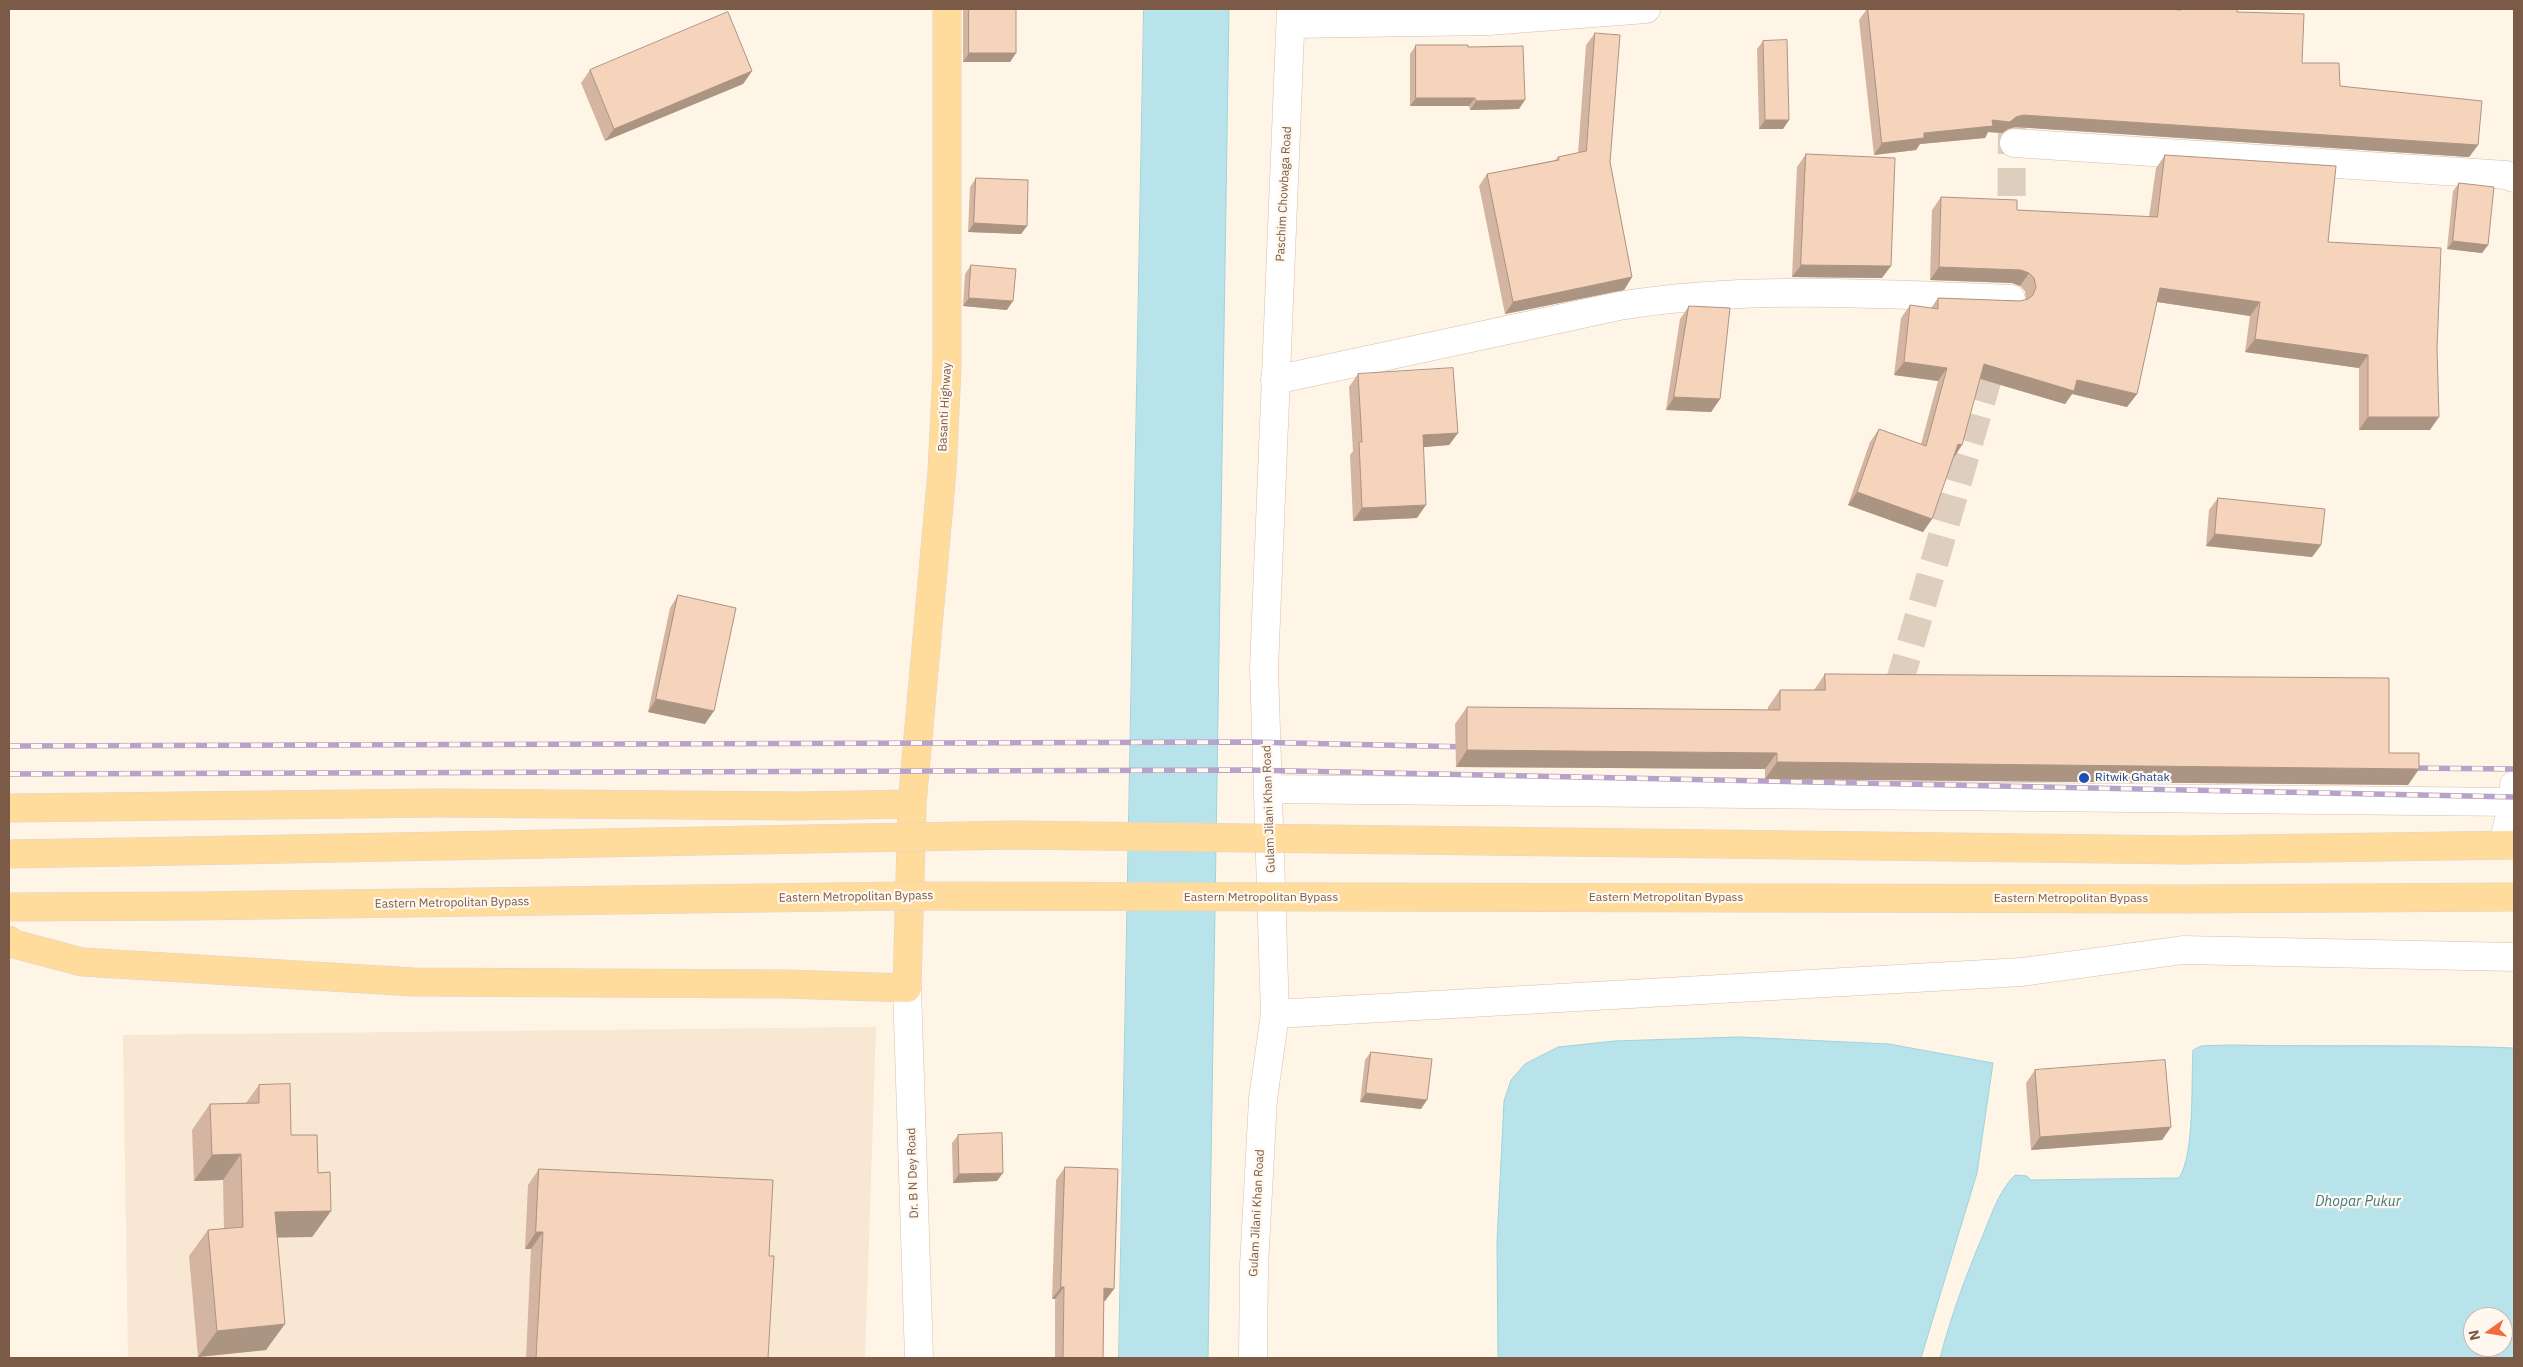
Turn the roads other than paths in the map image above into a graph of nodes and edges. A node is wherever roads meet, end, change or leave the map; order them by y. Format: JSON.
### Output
{"nodes":[{"id":1,"x":947,"y":9,"type":"edge"},
{"id":2,"x":1636,"y":9,"type":"edge"},
{"id":3,"x":1291,"y":17,"type":"edge"},
{"id":4,"x":2014,"y":143,"type":"dead end"},
{"id":5,"x":2514,"y":178,"type":"edge"},
{"id":6,"x":2011,"y":299,"type":"edge"},
{"id":7,"x":1275,"y":380,"type":"junction"},
{"id":8,"x":1268,"y":789,"type":"junction"},
{"id":9,"x":2514,"y":796,"type":"edge"},
{"id":10,"x":912,"y":804,"type":"junction"},
{"id":11,"x":9,"y":808,"type":"edge"},
{"id":12,"x":2509,"y":845,"type":"edge"},
{"id":13,"x":9,"y":854,"type":"edge"},
{"id":14,"x":2514,"y":896,"type":"edge"},
{"id":15,"x":9,"y":907,"type":"edge"},
{"id":16,"x":9,"y":940,"type":"edge"},
{"id":17,"x":2514,"y":957,"type":"edge"},
{"id":18,"x":908,"y":988,"type":"junction"},
{"id":19,"x":1275,"y":1014,"type":"junction"},
{"id":20,"x":919,"y":1358,"type":"edge"},
{"id":21,"x":1253,"y":1358,"type":"edge"}],
"edges":[{"from":1,"to":10,"type":"main road","name":"Basanti Highway"},
{"from":2,"to":3,"type":"street"},
{"from":3,"to":7,"type":"street","name":"Paschim Chowbaga Road"},
{"from":4,"to":5,"type":"street"},
{"from":6,"to":7,"type":"street"},
{"from":7,"to":8,"type":"street","name":"Gulam Jilani Khan Road"},
{"from":8,"to":9,"type":"street"},
{"from":8,"to":19,"type":"street","name":"Gulam Jilani Khan Road"},
{"from":9,"to":12,"type":"street"},
{"from":10,"to":11,"type":"main road"},
{"from":10,"to":18,"type":"main road","name":"Basanti Highway"},
{"from":12,"to":13,"type":"main road","bridge":true},
{"from":14,"to":15,"type":"main road","name":"Eastern Metropolitan Bypass","bridge":true},
{"from":16,"to":18,"type":"main road"},
{"from":17,"to":19,"type":"street"},
{"from":18,"to":20,"type":"street","name":"Dr. B N Dey Road"},
{"from":19,"to":21,"type":"street","name":"Gulam Jilani Khan Road"}]}
